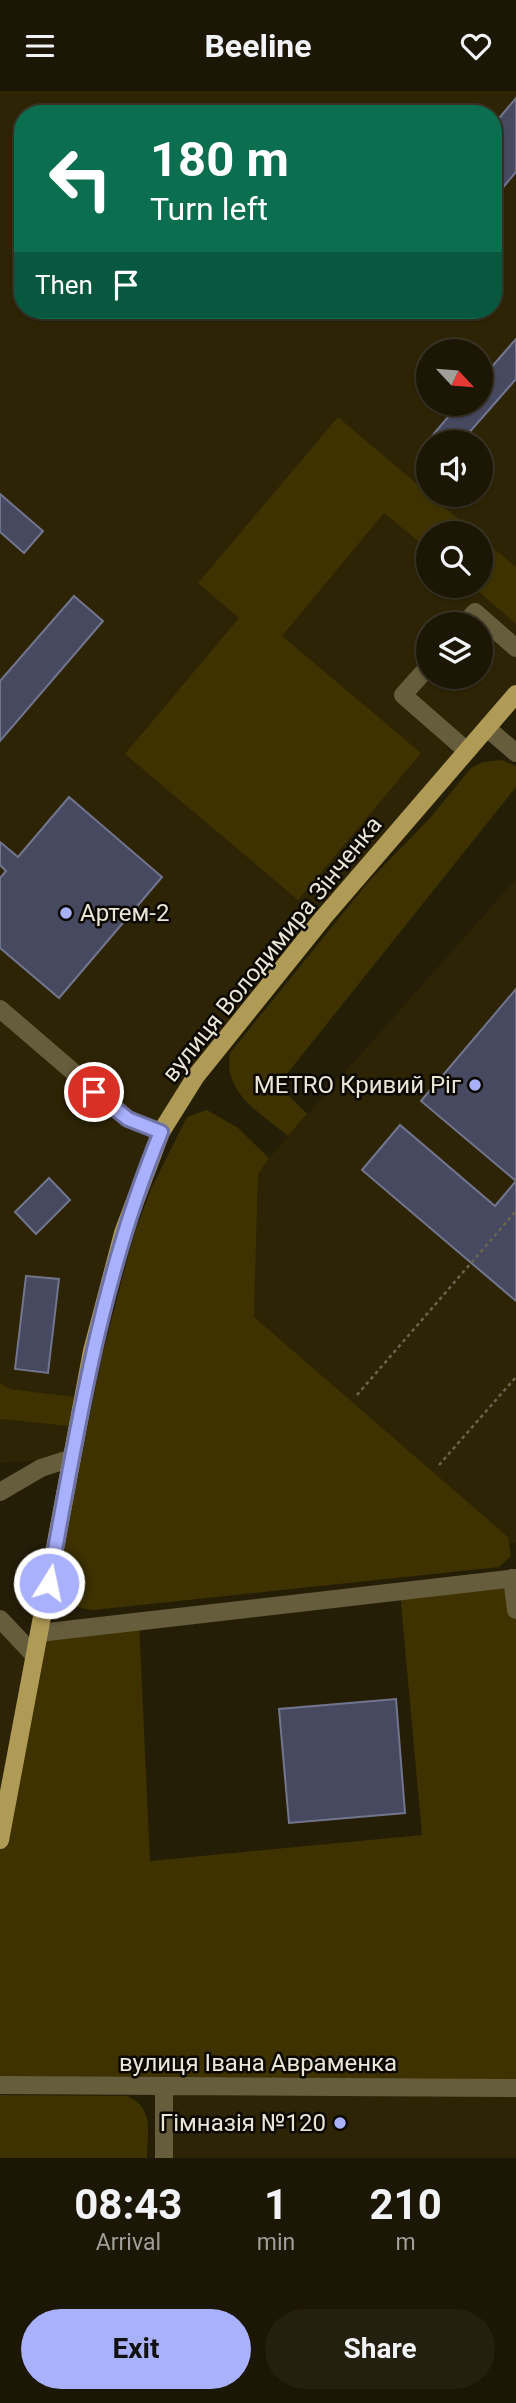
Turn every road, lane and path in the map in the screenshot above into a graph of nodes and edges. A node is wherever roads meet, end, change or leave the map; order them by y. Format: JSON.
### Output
{"nodes":[{"id":1,"x":493,"y":628,"type":"edge"},
{"id":2,"x":516,"y":648,"type":"edge"},
{"id":3,"x":416,"y":680,"type":"edge"},
{"id":4,"x":516,"y":694,"type":"edge"},
{"id":5,"x":487,"y":728,"type":"junction"},
{"id":6,"x":467,"y":751,"type":"junction"},
{"id":7,"x":516,"y":753,"type":"edge"},
{"id":8,"x":0,"y":1009,"type":"edge"},
{"id":9,"x":161,"y":1132,"type":"junction"},
{"id":10,"x":516,"y":1211,"type":"edge"},
{"id":11,"x":516,"y":1377,"type":"edge"},
{"id":12,"x":357,"y":1395,"type":"dead end"},
{"id":13,"x":72,"y":1458,"type":"junction"},
{"id":14,"x":439,"y":1465,"type":"dead end"},
{"id":15,"x":0,"y":1492,"type":"edge"},
{"id":16,"x":514,"y":1578,"type":"edge"},
{"id":17,"x":516,"y":1610,"type":"edge"},
{"id":18,"x":0,"y":1619,"type":"edge"},
{"id":19,"x":39,"y":1633,"type":"junction"},
{"id":20,"x":34,"y":1655,"type":"junction"},
{"id":21,"x":1,"y":1828,"type":"edge"},
{"id":22,"x":0,"y":2085,"type":"edge"},
{"id":23,"x":164,"y":2088,"type":"junction"},
{"id":24,"x":516,"y":2088,"type":"edge"},
{"id":25,"x":164,"y":2158,"type":"edge"}],
"edges":[{"from":1,"to":2,"type":"street"},
{"from":3,"to":6,"type":"street"},
{"from":4,"to":5,"type":"main road","name":"вулиця Володимира Зінченка"},
{"from":5,"to":6,"type":"main road","name":"вулиця Володимира Зінченка"},
{"from":5,"to":7,"type":"street"},
{"from":6,"to":9,"type":"main road","name":"вулиця Володимира Зінченка"},
{"from":8,"to":9,"type":"street"},
{"from":9,"to":13,"type":"main road","name":"вулиця Володимира Зінченка"},
{"from":10,"to":12,"type":"path"},
{"from":11,"to":14,"type":"path"},
{"from":13,"to":15,"type":"street"},
{"from":13,"to":19,"type":"main road","name":"вулиця Володимира Зінченка"},
{"from":16,"to":17,"type":"street"},
{"from":16,"to":19,"type":"street"},
{"from":18,"to":20,"type":"street"},
{"from":19,"to":20,"type":"main road","name":"вулиця Володимира Зінченка"},
{"from":20,"to":21,"type":"main road","name":"вулиця Володимира Зінченка"},
{"from":22,"to":23,"type":"street","name":"вулиця Івана Авраменка"},
{"from":23,"to":24,"type":"street","name":"вулиця Івана Авраменка"},
{"from":23,"to":25,"type":"street"}]}
